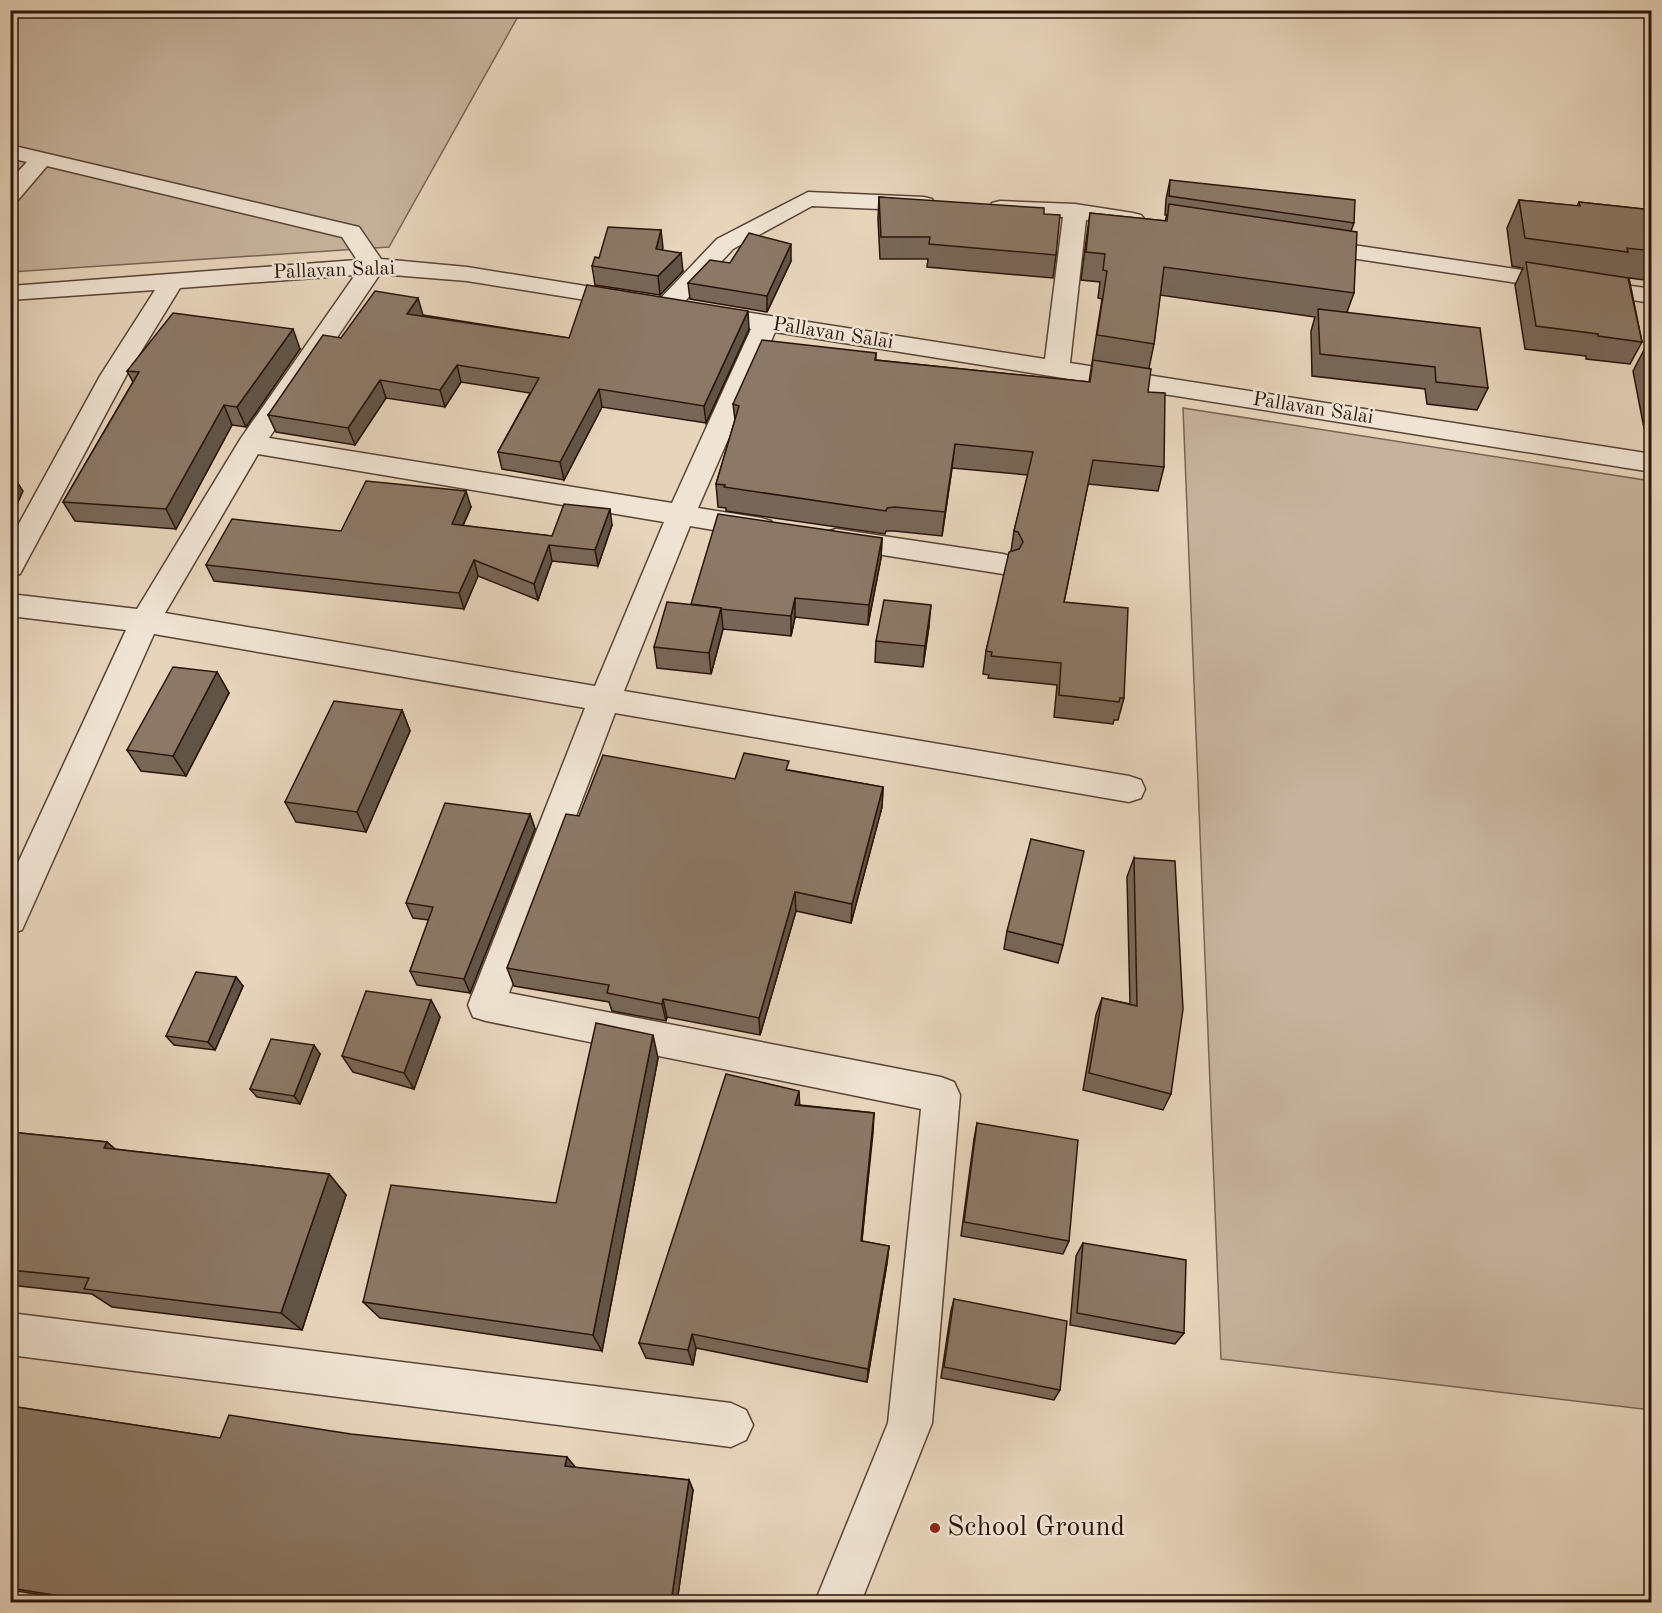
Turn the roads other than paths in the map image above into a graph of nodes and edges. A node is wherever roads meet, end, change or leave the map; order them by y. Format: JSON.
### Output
{"nodes":[{"id":1,"x":10,"y":151,"type":"edge"},
{"id":2,"x":43,"y":157,"type":"junction"},
{"id":3,"x":10,"y":195,"type":"edge"},
{"id":4,"x":947,"y":205,"type":"edge"},
{"id":5,"x":982,"y":207,"type":"edge"},
{"id":6,"x":1074,"y":211,"type":"junction"},
{"id":7,"x":1157,"y":223,"type":"edge"},
{"id":8,"x":1286,"y":242,"type":"edge"},
{"id":9,"x":373,"y":266,"type":"junction"},
{"id":10,"x":172,"y":281,"type":"junction"},
{"id":11,"x":10,"y":293,"type":"edge"},
{"id":12,"x":1652,"y":296,"type":"edge"},
{"id":13,"x":667,"y":306,"type":"junction"},
{"id":14,"x":766,"y":324,"type":"junction"},
{"id":15,"x":1057,"y":368,"type":"junction"},
{"id":16,"x":251,"y":444,"type":"junction"},
{"id":17,"x":1652,"y":463,"type":"edge"},
{"id":18,"x":680,"y":516,"type":"junction"},
{"id":19,"x":1004,"y":564,"type":"edge"},
{"id":20,"x":10,"y":567,"type":"edge"},
{"id":21,"x":10,"y":605,"type":"edge"},
{"id":22,"x":145,"y":621,"type":"junction"},
{"id":23,"x":604,"y":701,"type":"junction"},
{"id":24,"x":1130,"y":789,"type":"dead end"},
{"id":25,"x":10,"y":919,"type":"edge"},
{"id":26,"x":10,"y":1334,"type":"edge"},
{"id":27,"x":731,"y":1425,"type":"dead end"},
{"id":28,"x":838,"y":1602,"type":"edge"}],
"edges":[{"from":1,"to":2,"type":"street"},
{"from":2,"to":3,"type":"street"},
{"from":2,"to":9,"type":"street"},
{"from":4,"to":13,"type":"street"},
{"from":5,"to":6,"type":"street"},
{"from":6,"to":7,"type":"street"},
{"from":6,"to":15,"type":"street"},
{"from":8,"to":12,"type":"street"},
{"from":9,"to":10,"type":"street","name":"Pallavan Salai"},
{"from":9,"to":13,"type":"street","name":"Pallavan Salai"},
{"from":9,"to":16,"type":"street"},
{"from":10,"to":11,"type":"street","name":"Pallavan Salai"},
{"from":10,"to":20,"type":"street"},
{"from":13,"to":14,"type":"street","name":"Pallavan Salai"},
{"from":14,"to":15,"type":"street","name":"Pallavan Salai"},
{"from":14,"to":18,"type":"street"},
{"from":15,"to":17,"type":"street","name":"Pallavan Salai"},
{"from":16,"to":18,"type":"street"},
{"from":16,"to":22,"type":"street"},
{"from":18,"to":19,"type":"street"},
{"from":18,"to":23,"type":"street"},
{"from":21,"to":22,"type":"street"},
{"from":22,"to":23,"type":"street"},
{"from":22,"to":25,"type":"street"},
{"from":23,"to":24,"type":"street"},
{"from":23,"to":28,"type":"street"},
{"from":26,"to":27,"type":"street"}]}
